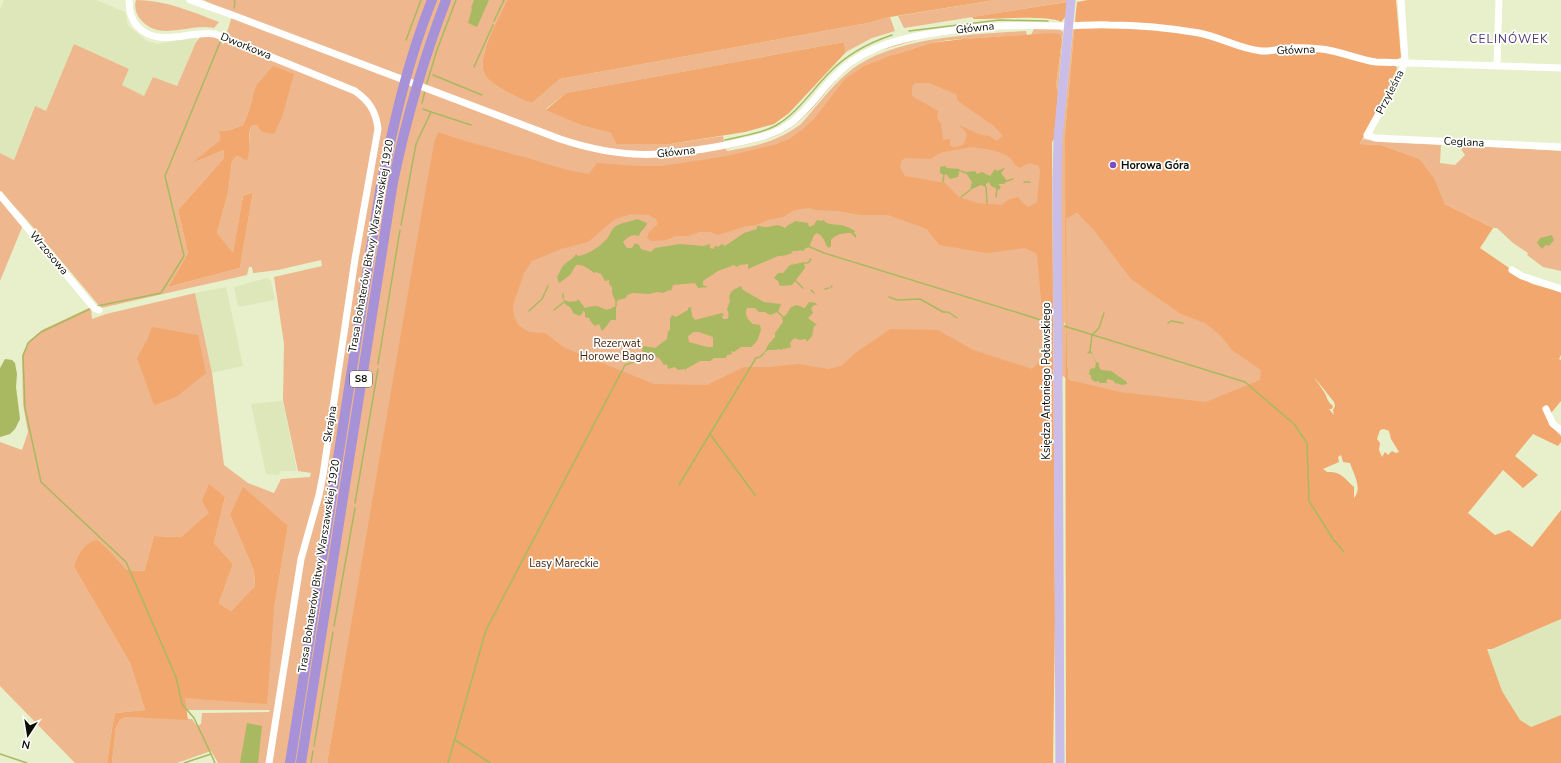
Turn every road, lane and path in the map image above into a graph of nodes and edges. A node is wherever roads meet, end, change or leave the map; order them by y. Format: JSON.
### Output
{"nodes":[{"id":1,"x":129,"y":0,"type":"edge"},
{"id":2,"x":190,"y":0,"type":"edge"},
{"id":3,"x":432,"y":0,"type":"edge"},
{"id":4,"x":446,"y":0,"type":"edge"},
{"id":5,"x":1071,"y":0,"type":"edge"},
{"id":6,"x":1401,"y":0,"type":"edge"},
{"id":7,"x":1499,"y":0,"type":"edge"},
{"id":8,"x":1068,"y":26,"type":"junction"},
{"id":9,"x":1404,"y":64,"type":"junction"},
{"id":10,"x":1497,"y":66,"type":"junction"},
{"id":11,"x":1561,"y":68,"type":"edge"},
{"id":12,"x":373,"y":108,"type":"joint"},
{"id":13,"x":1367,"y":135,"type":"joint"},
{"id":14,"x":1561,"y":147,"type":"edge"},
{"id":15,"x":0,"y":195,"type":"edge"},
{"id":16,"x":1512,"y":270,"type":"dead end"},
{"id":17,"x":1561,"y":289,"type":"edge"},
{"id":18,"x":99,"y":310,"type":"dead end"},
{"id":19,"x":1546,"y":409,"type":"dead end"},
{"id":20,"x":1561,"y":430,"type":"edge"},
{"id":21,"x":269,"y":763,"type":"edge"},
{"id":22,"x":290,"y":763,"type":"edge"},
{"id":23,"x":301,"y":763,"type":"edge"},
{"id":24,"x":1060,"y":763,"type":"edge"}],
"edges":[{"from":1,"to":12,"type":"street","name":"Dworkowa"},
{"from":2,"to":8,"type":"street","name":"Główna"},
{"from":3,"to":22,"type":"highway","name":"Trasa Bohaterów Bitwy Warszawskiej 1920","number":"S8"},
{"from":4,"to":23,"type":"highway","name":"Trasa Bohaterów Bitwy Warszawskiej 1920","number":"S8"},
{"from":5,"to":8,"type":"main road","name":"Księdza Antoniego Poławskiego"},
{"from":6,"to":9,"type":"street","name":"Przyleśna"},
{"from":7,"to":10,"type":"street"},
{"from":8,"to":9,"type":"street","name":"Główna"},
{"from":8,"to":24,"type":"main road","name":"Księdza Antoniego Poławskiego"},
{"from":9,"to":10,"type":"street","name":"Główna"},
{"from":9,"to":13,"type":"street","name":"Przyleśna"},
{"from":10,"to":11,"type":"street","name":"Główna"},
{"from":12,"to":21,"type":"street","name":"Skrajna"},
{"from":13,"to":14,"type":"street","name":"Ceglana"},
{"from":15,"to":18,"type":"street","name":"Wrzosowa"},
{"from":16,"to":17,"type":"street"},
{"from":19,"to":20,"type":"street"}]}
